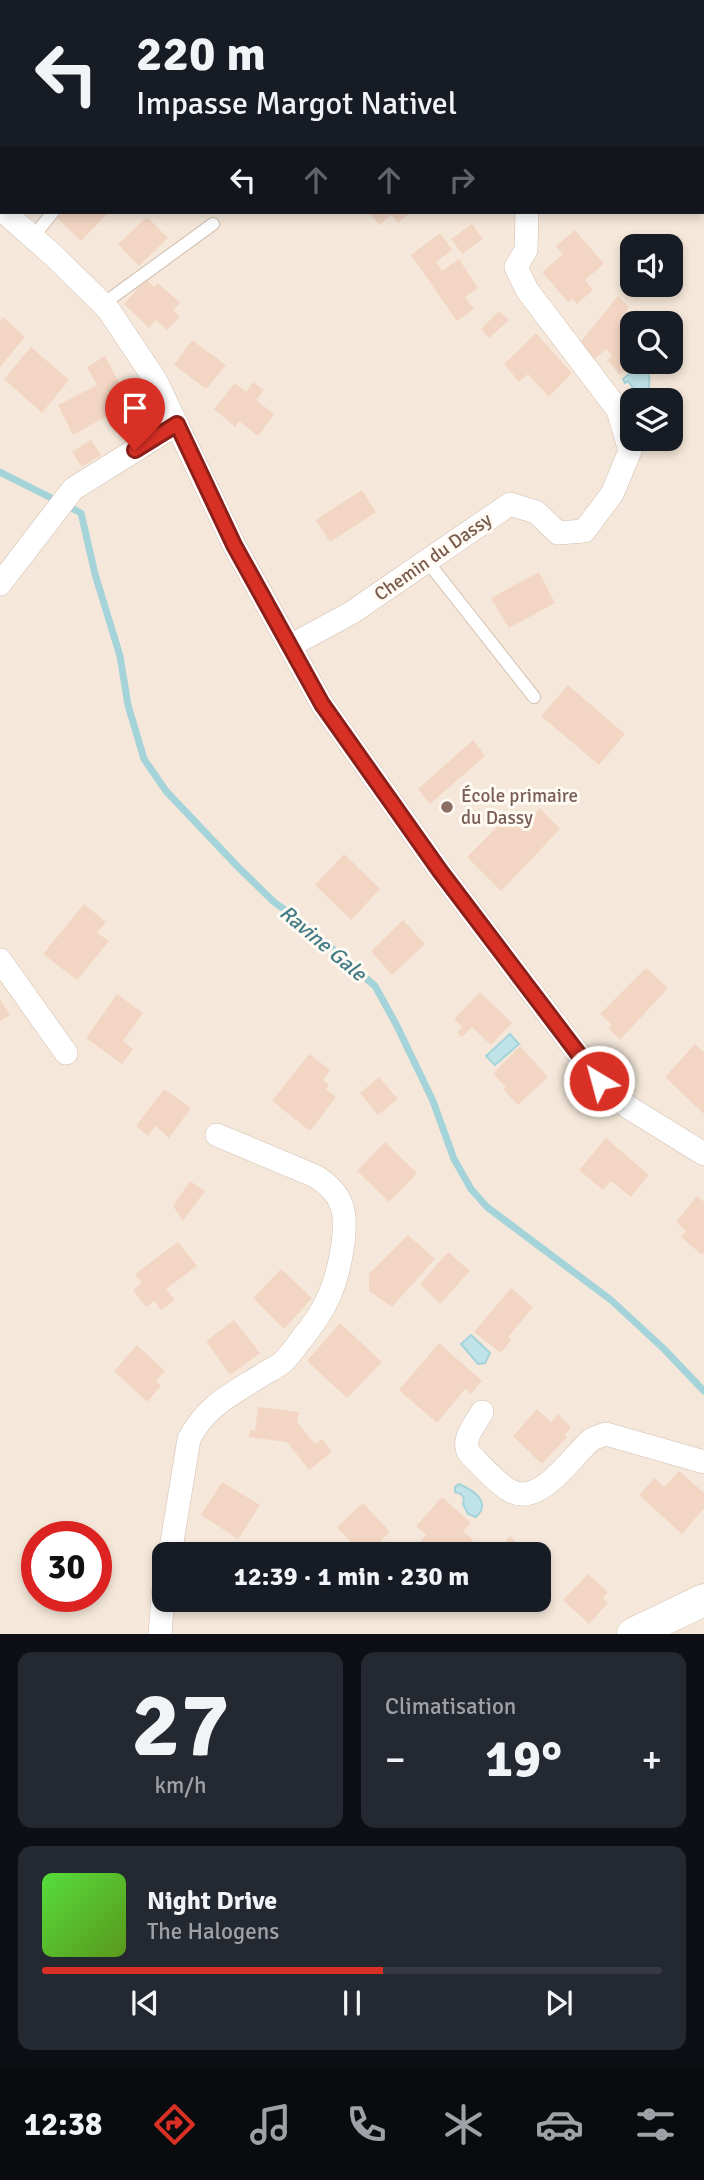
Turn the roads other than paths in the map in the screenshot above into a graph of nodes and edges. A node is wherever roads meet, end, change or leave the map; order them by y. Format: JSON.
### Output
{"nodes":[{"id":1,"x":7,"y":214,"type":"edge"},
{"id":2,"x":51,"y":214,"type":"edge"},
{"id":3,"x":527,"y":214,"type":"edge"},
{"id":4,"x":213,"y":224,"type":"dead end"},
{"id":5,"x":33,"y":237,"type":"junction"},
{"id":6,"x":103,"y":304,"type":"junction"},
{"id":7,"x":177,"y":424,"type":"junction"},
{"id":8,"x":427,"y":561,"type":"junction"},
{"id":9,"x":0,"y":584,"type":"edge"},
{"id":10,"x":290,"y":646,"type":"junction"},
{"id":11,"x":534,"y":697,"type":"dead end"},
{"id":12,"x":0,"y":960,"type":"edge"},
{"id":13,"x":66,"y":1053,"type":"dead end"},
{"id":14,"x":217,"y":1135,"type":"dead end"},
{"id":15,"x":704,"y":1154,"type":"edge"},
{"id":16,"x":482,"y":1412,"type":"dead end"},
{"id":17,"x":704,"y":1462,"type":"edge"},
{"id":18,"x":172,"y":1542,"type":"edge"},
{"id":19,"x":704,"y":1600,"type":"edge"},
{"id":20,"x":161,"y":1612,"type":"edge"},
{"id":21,"x":160,"y":1634,"type":"edge"},
{"id":22,"x":633,"y":1634,"type":"edge"}],
"edges":[{"from":1,"to":5,"type":"street"},
{"from":2,"to":5,"type":"lane"},
{"from":3,"to":8,"type":"street","name":"Chemin du Dassy"},
{"from":4,"to":6,"type":"lane"},
{"from":5,"to":6,"type":"street"},
{"from":6,"to":7,"type":"street"},
{"from":7,"to":9,"type":"street"},
{"from":7,"to":10,"type":"street"},
{"from":8,"to":10,"type":"street","name":"Chemin du Dassy"},
{"from":8,"to":11,"type":"lane"},
{"from":10,"to":15,"type":"street"},
{"from":12,"to":13,"type":"street"},
{"from":14,"to":18,"type":"street"},
{"from":16,"to":17,"type":"street"},
{"from":19,"to":22,"type":"main road"},
{"from":20,"to":21,"type":"street"}]}
